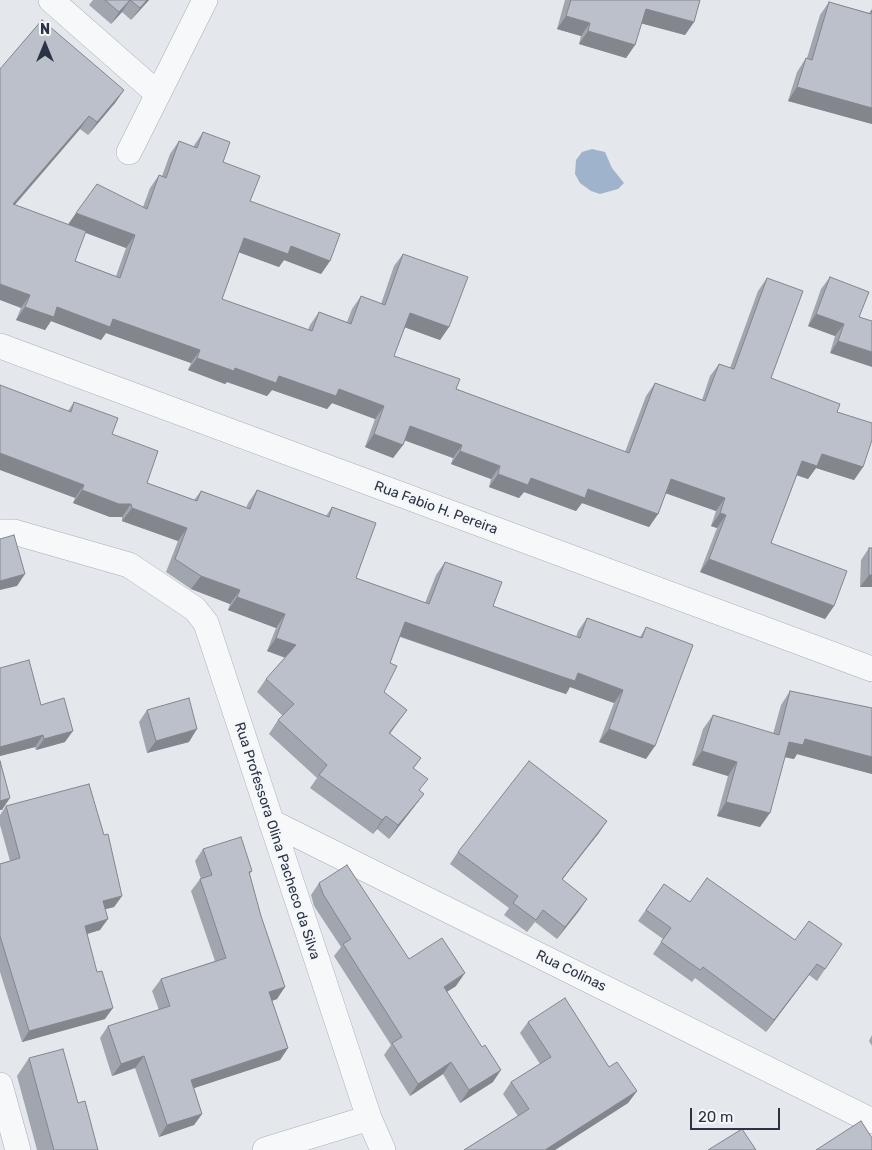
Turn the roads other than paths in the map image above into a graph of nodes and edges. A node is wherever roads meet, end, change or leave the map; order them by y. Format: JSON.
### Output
{"nodes":[{"id":1,"x":51,"y":0,"type":"edge"},
{"id":2,"x":205,"y":0,"type":"edge"},
{"id":3,"x":158,"y":94,"type":"junction"},
{"id":4,"x":129,"y":152,"type":"dead end"},
{"id":5,"x":0,"y":346,"type":"edge"},
{"id":6,"x":0,"y":532,"type":"edge"},
{"id":7,"x":872,"y":669,"type":"edge"},
{"id":8,"x":270,"y":822,"type":"junction"},
{"id":9,"x":0,"y":1085,"type":"edge"},
{"id":10,"x":369,"y":1118,"type":"junction"},
{"id":11,"x":872,"y":1121,"type":"edge"},
{"id":12,"x":18,"y":1150,"type":"edge"},
{"id":13,"x":265,"y":1150,"type":"edge"},
{"id":14,"x":383,"y":1150,"type":"edge"}],
"edges":[{"from":1,"to":3,"type":"street"},
{"from":2,"to":3,"type":"street"},
{"from":3,"to":4,"type":"street"},
{"from":5,"to":7,"type":"street","name":"Rua Fabio H. Pereira"},
{"from":6,"to":8,"type":"street","name":"Rua Professora Olina Pacheco da Silva"},
{"from":8,"to":10,"type":"street","name":"Rua Professora Olina Pacheco da Silva"},
{"from":8,"to":11,"type":"street","name":"Rua Colinas"},
{"from":9,"to":12,"type":"street"},
{"from":10,"to":13,"type":"street"},
{"from":10,"to":14,"type":"street","name":"Rua Professora Olina Pacheco da Silva"}]}
